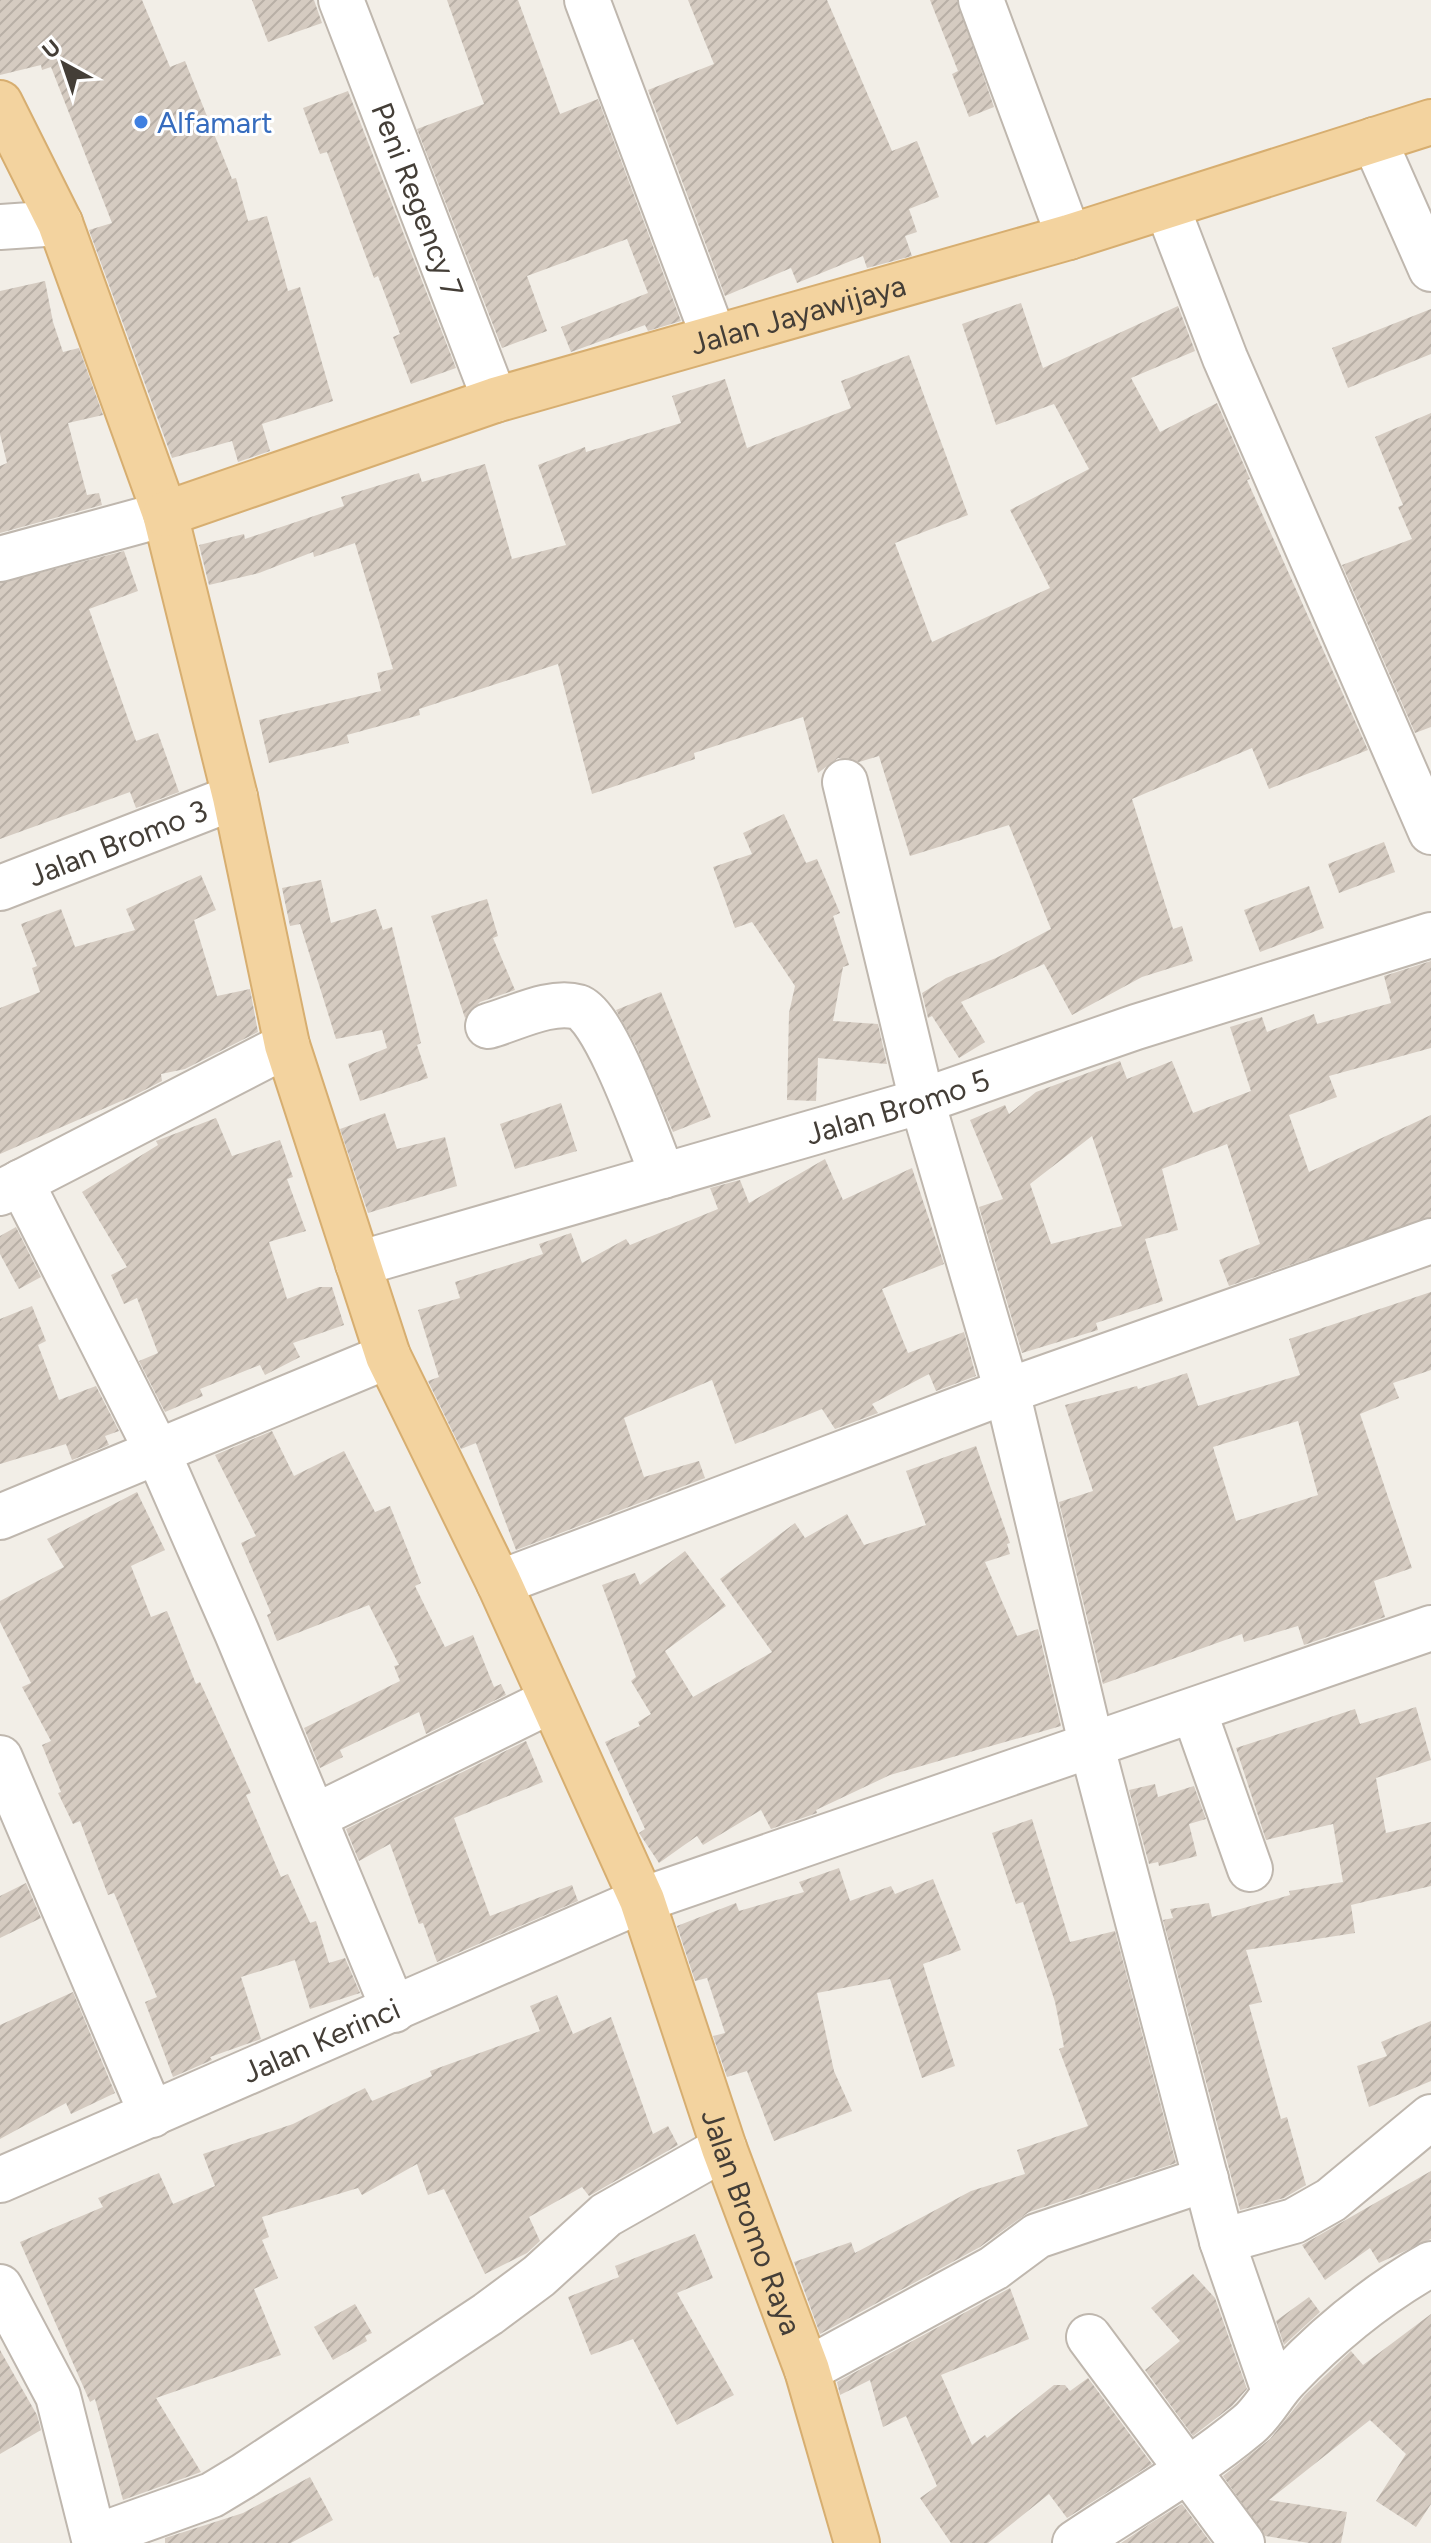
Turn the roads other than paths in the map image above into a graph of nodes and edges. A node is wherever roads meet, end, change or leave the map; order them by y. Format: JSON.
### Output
{"nodes":[{"id":1,"x":341,"y":0,"type":"edge"},
{"id":2,"x":587,"y":0,"type":"edge"},
{"id":3,"x":981,"y":0,"type":"edge"},
{"id":4,"x":0,"y":103,"type":"edge"},
{"id":5,"x":1431,"y":122,"type":"edge"},
{"id":6,"x":1374,"y":140,"type":"junction"},
{"id":7,"x":1167,"y":207,"type":"junction"},
{"id":8,"x":60,"y":223,"type":"junction"},
{"id":9,"x":0,"y":227,"type":"edge"},
{"id":10,"x":1069,"y":237,"type":"junction"},
{"id":11,"x":1431,"y":269,"type":"edge"},
{"id":12,"x":713,"y":335,"type":"junction"},
{"id":13,"x":495,"y":400,"type":"junction"},
{"id":14,"x":165,"y":514,"type":"junction"},
{"id":15,"x":0,"y":559,"type":"edge"},
{"id":16,"x":845,"y":782,"type":"dead end"},
{"id":17,"x":235,"y":797,"type":"junction"},
{"id":18,"x":1431,"y":832,"type":"edge"},
{"id":19,"x":0,"y":888,"type":"edge"},
{"id":20,"x":1431,"y":935,"type":"edge"},
{"id":21,"x":488,"y":1026,"type":"dead end"},
{"id":22,"x":287,"y":1045,"type":"junction"},
{"id":23,"x":922,"y":1101,"type":"junction"},
{"id":24,"x":663,"y":1176,"type":"junction"},
{"id":25,"x":10,"y":1187,"type":"edge"},
{"id":26,"x":1431,"y":1241,"type":"edge"},
{"id":27,"x":358,"y":1264,"type":"junction"},
{"id":28,"x":388,"y":1356,"type":"junction"},
{"id":29,"x":1007,"y":1391,"type":"junction"},
{"id":30,"x":158,"y":1453,"type":"junction"},
{"id":31,"x":0,"y":1517,"type":"edge"},
{"id":32,"x":499,"y":1583,"type":"junction"},
{"id":33,"x":1431,"y":1628,"type":"edge"},
{"id":34,"x":550,"y":1701,"type":"junction"},
{"id":35,"x":1194,"y":1711,"type":"junction"},
{"id":36,"x":1092,"y":1747,"type":"junction"},
{"id":37,"x":0,"y":1758,"type":"edge"},
{"id":38,"x":314,"y":1817,"type":"junction"},
{"id":39,"x":1250,"y":1869,"type":"dead end"},
{"id":40,"x":642,"y":1900,"type":"junction"},
{"id":41,"x":394,"y":2010,"type":"junction"},
{"id":42,"x":152,"y":2115,"type":"junction"},
{"id":43,"x":1431,"y":2117,"type":"edge"},
{"id":44,"x":724,"y":2148,"type":"junction"},
{"id":45,"x":1206,"y":2179,"type":"junction"},
{"id":46,"x":0,"y":2180,"type":"edge"},
{"id":47,"x":1222,"y":2241,"type":"junction"},
{"id":48,"x":1431,"y":2264,"type":"edge"},
{"id":49,"x":0,"y":2287,"type":"edge"},
{"id":50,"x":1089,"y":2337,"type":"dead end"},
{"id":51,"x":807,"y":2370,"type":"junction"},
{"id":52,"x":1274,"y":2391,"type":"junction"},
{"id":53,"x":1189,"y":2470,"type":"junction"},
{"id":54,"x":95,"y":2540,"type":"edge"},
{"id":55,"x":1086,"y":2540,"type":"edge"},
{"id":56,"x":857,"y":2543,"type":"edge"},
{"id":57,"x":1242,"y":2543,"type":"edge"}],
"edges":[{"from":1,"to":13,"type":"street","name":"Peni Regency 7"},
{"from":2,"to":12,"type":"street"},
{"from":3,"to":10,"type":"street"},
{"from":4,"to":8,"type":"main road","name":"Jalan Bromo Raya"},
{"from":5,"to":6,"type":"main road","name":"Jalan Jayawijaya"},
{"from":6,"to":7,"type":"main road","name":"Jalan Jayawijaya"},
{"from":6,"to":11,"type":"street"},
{"from":7,"to":10,"type":"main road","name":"Jalan Jayawijaya"},
{"from":7,"to":18,"type":"street"},
{"from":8,"to":9,"type":"street"},
{"from":8,"to":14,"type":"main road","name":"Jalan Bromo Raya"},
{"from":10,"to":12,"type":"main road","name":"Jalan Jayawijaya"},
{"from":12,"to":13,"type":"main road","name":"Jalan Jayawijaya"},
{"from":13,"to":14,"type":"main road","name":"Jalan Jayawijaya"},
{"from":14,"to":15,"type":"street"},
{"from":14,"to":17,"type":"main road","name":"Jalan Bromo Raya"},
{"from":16,"to":23,"type":"street"},
{"from":17,"to":19,"type":"street","name":"Jalan Bromo 3"},
{"from":17,"to":22,"type":"main road","name":"Jalan Bromo Raya"},
{"from":20,"to":23,"type":"street","name":"Jalan Bromo 5"},
{"from":21,"to":24,"type":"street"},
{"from":22,"to":25,"type":"street"},
{"from":22,"to":27,"type":"main road","name":"Jalan Bromo Raya"},
{"from":23,"to":24,"type":"street","name":"Jalan Bromo 5"},
{"from":23,"to":29,"type":"street"},
{"from":24,"to":27,"type":"street","name":"Jalan Bromo 5"},
{"from":25,"to":30,"type":"street"},
{"from":26,"to":29,"type":"street"},
{"from":27,"to":28,"type":"main road","name":"Jalan Bromo Raya"},
{"from":28,"to":30,"type":"street"},
{"from":28,"to":32,"type":"main road","name":"Jalan Bromo Raya"},
{"from":29,"to":32,"type":"street"},
{"from":29,"to":36,"type":"street"},
{"from":30,"to":31,"type":"street"},
{"from":30,"to":38,"type":"street"},
{"from":32,"to":34,"type":"main road","name":"Jalan Bromo Raya"},
{"from":33,"to":35,"type":"street","name":"Jalan Kerinci"},
{"from":34,"to":38,"type":"street"},
{"from":34,"to":40,"type":"main road","name":"Jalan Bromo Raya"},
{"from":35,"to":36,"type":"street","name":"Jalan Kerinci"},
{"from":35,"to":39,"type":"street"},
{"from":36,"to":40,"type":"street","name":"Jalan Kerinci"},
{"from":36,"to":45,"type":"street"},
{"from":37,"to":42,"type":"street"},
{"from":38,"to":41,"type":"street"},
{"from":40,"to":41,"type":"street","name":"Jalan Kerinci"},
{"from":40,"to":44,"type":"main road","name":"Jalan Bromo Raya"},
{"from":41,"to":42,"type":"street","name":"Jalan Kerinci"},
{"from":42,"to":46,"type":"street","name":"Jalan Kerinci"},
{"from":43,"to":47,"type":"street"},
{"from":44,"to":51,"type":"main road","name":"Jalan Bromo Raya"},
{"from":44,"to":54,"type":"street"},
{"from":45,"to":47,"type":"street"},
{"from":45,"to":51,"type":"street"},
{"from":47,"to":52,"type":"street"},
{"from":48,"to":52,"type":"street"},
{"from":49,"to":54,"type":"street"},
{"from":50,"to":53,"type":"street"},
{"from":51,"to":56,"type":"main road","name":"Jalan Bromo Raya"},
{"from":52,"to":53,"type":"street"},
{"from":53,"to":55,"type":"street"},
{"from":53,"to":57,"type":"street"}]}
